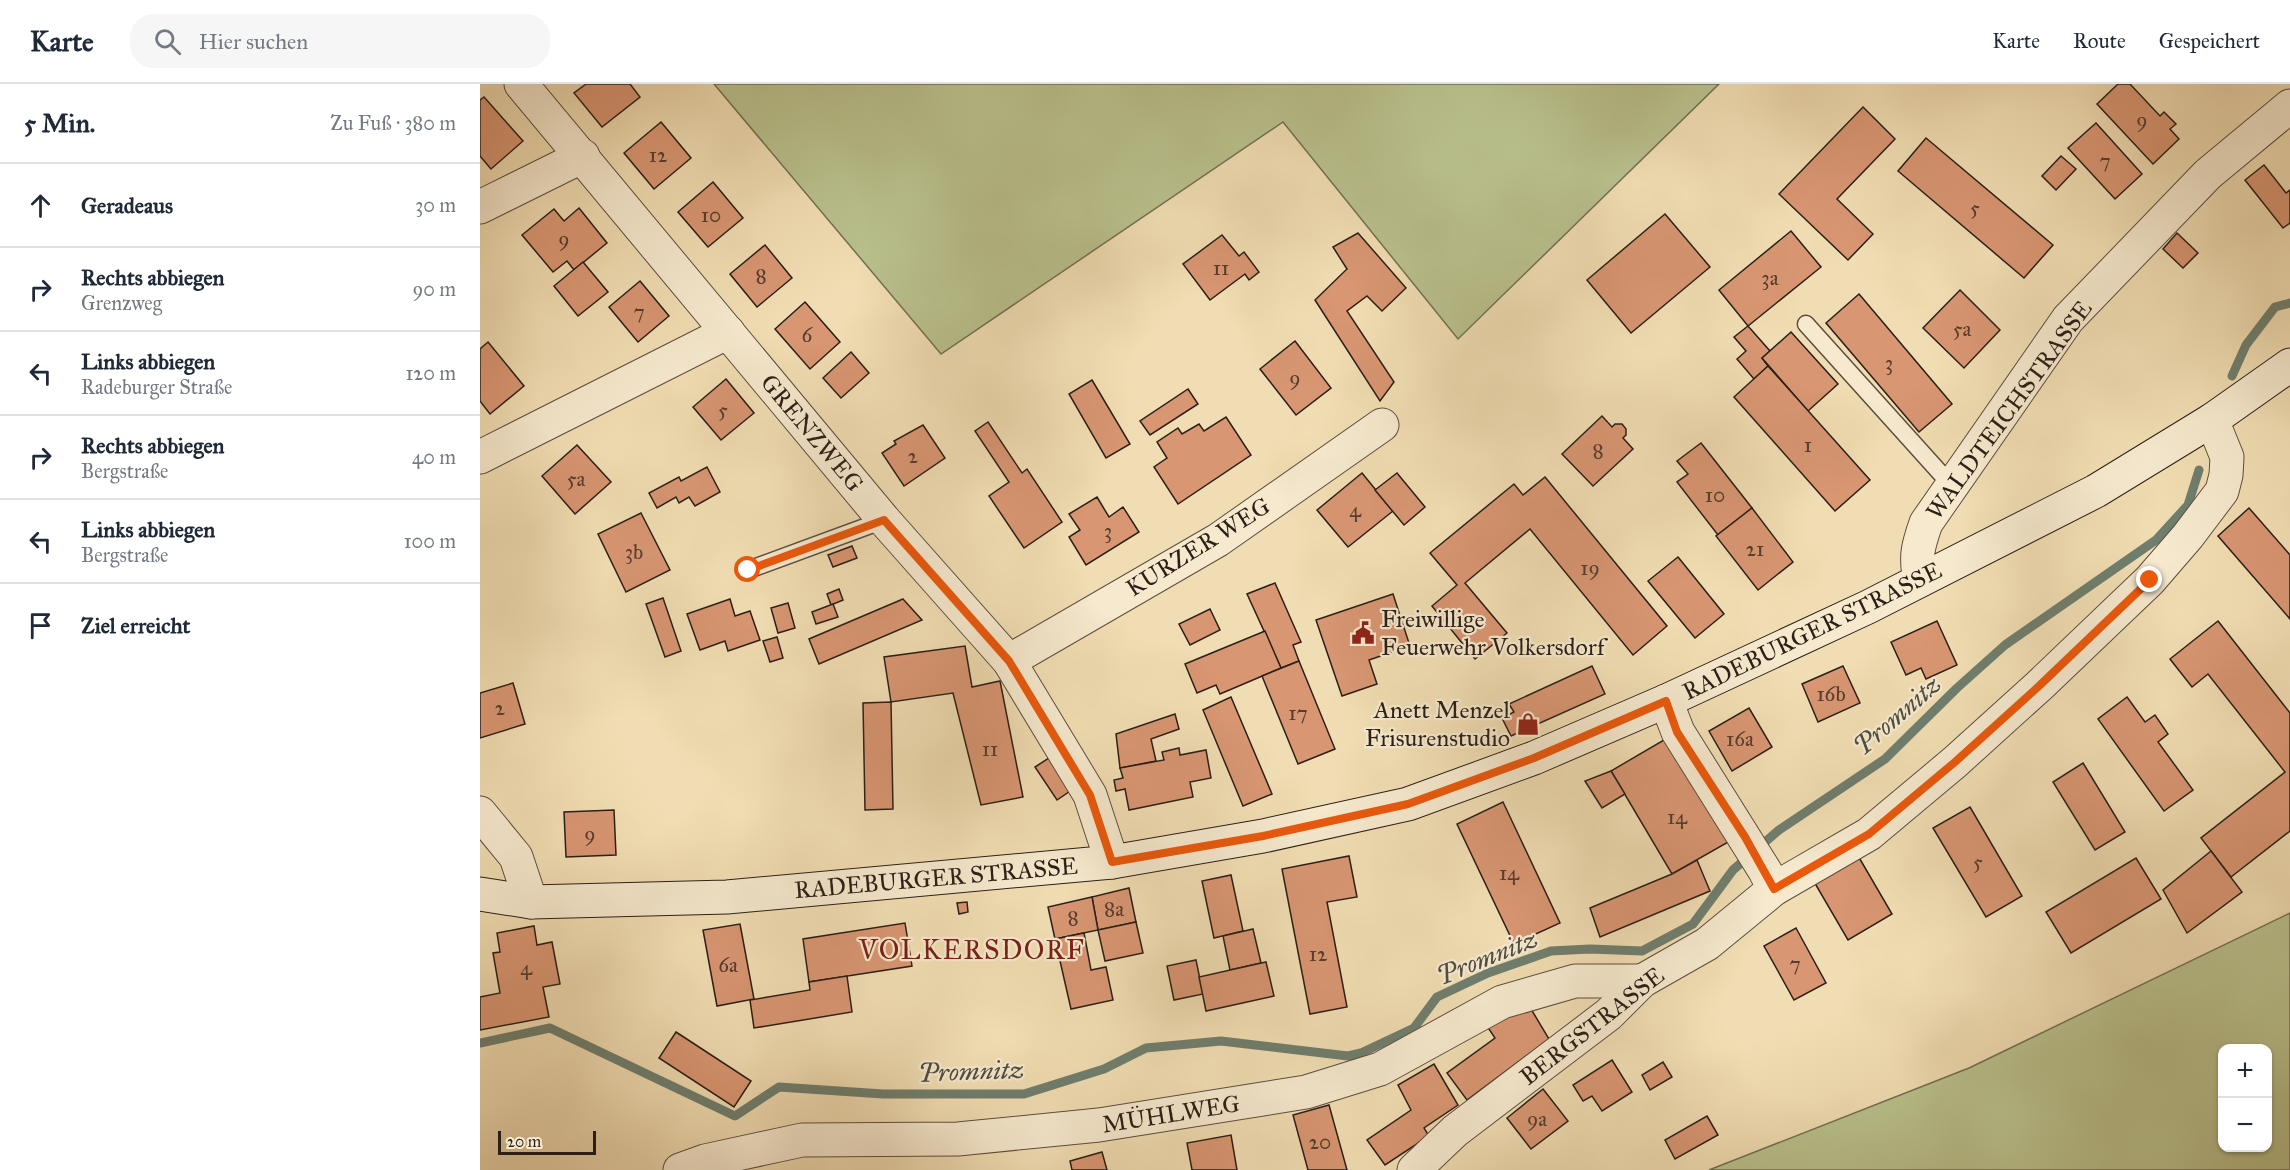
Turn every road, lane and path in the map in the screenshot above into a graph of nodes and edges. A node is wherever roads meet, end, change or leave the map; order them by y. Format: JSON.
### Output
{"nodes":[{"id":1,"x":521,"y":84,"type":"edge"},
{"id":2,"x":2290,"y":106,"type":"edge"},
{"id":3,"x":583,"y":156,"type":"junction"},
{"id":4,"x":480,"y":207,"type":"edge"},
{"id":5,"x":1806,"y":324,"type":"dead end"},
{"id":6,"x":728,"y":332,"type":"junction"},
{"id":7,"x":2290,"y":365,"type":"edge"},
{"id":8,"x":2212,"y":420,"type":"junction"},
{"id":9,"x":1382,"y":425,"type":"dead end"},
{"id":10,"x":480,"y":457,"type":"edge"},
{"id":11,"x":1952,"y":486,"type":"junction"},
{"id":12,"x":884,"y":520,"type":"junction"},
{"id":13,"x":748,"y":570,"type":"dead end"},
{"id":14,"x":1920,"y":580,"type":"junction"},
{"id":15,"x":1009,"y":661,"type":"junction"},
{"id":16,"x":1666,"y":701,"type":"junction"},
{"id":17,"x":480,"y":813,"type":"edge"},
{"id":18,"x":1112,"y":862,"type":"junction"},
{"id":19,"x":1769,"y":880,"type":"junction"},
{"id":20,"x":480,"y":894,"type":"edge"},
{"id":21,"x":531,"y":902,"type":"junction"},
{"id":22,"x":1642,"y":981,"type":"junction"},
{"id":23,"x":680,"y":1170,"type":"edge"},
{"id":24,"x":1414,"y":1170,"type":"edge"}],
"edges":[{"from":1,"to":3,"type":"street","name":"GRENZWEG"},
{"from":2,"to":11,"type":"street","name":"WALDTEICHSTRASSE"},
{"from":3,"to":4,"type":"street"},
{"from":3,"to":6,"type":"street","name":"GRENZWEG"},
{"from":5,"to":11,"type":"lane"},
{"from":6,"to":10,"type":"street"},
{"from":6,"to":12,"type":"street","name":"GRENZWEG"},
{"from":7,"to":8,"type":"street","name":"RADEBURGER STRASSE"},
{"from":8,"to":14,"type":"street","name":"RADEBURGER STRASSE"},
{"from":8,"to":19,"type":"street","name":"BERGSTRASSE"},
{"from":9,"to":15,"type":"street","name":"KURZER WEG"},
{"from":11,"to":14,"type":"street","name":"WALDTEICHSTRASSE"},
{"from":12,"to":13,"type":"lane"},
{"from":12,"to":15,"type":"street","name":"GRENZWEG"},
{"from":14,"to":16,"type":"street","name":"RADEBURGER STRASSE"},
{"from":15,"to":18,"type":"street","name":"GRENZWEG"},
{"from":16,"to":18,"type":"street","name":"RADEBURGER STRASSE"},
{"from":16,"to":19,"type":"street"},
{"from":17,"to":21,"type":"street"},
{"from":18,"to":21,"type":"street","name":"RADEBURGER STRASSE"},
{"from":19,"to":22,"type":"street","name":"BERGSTRASSE"},
{"from":20,"to":21,"type":"street","name":"RADEBURGER STRASSE"},
{"from":22,"to":23,"type":"street","name":"MÜHLWEG"},
{"from":22,"to":24,"type":"street","name":"BERGSTRASSE"}]}
